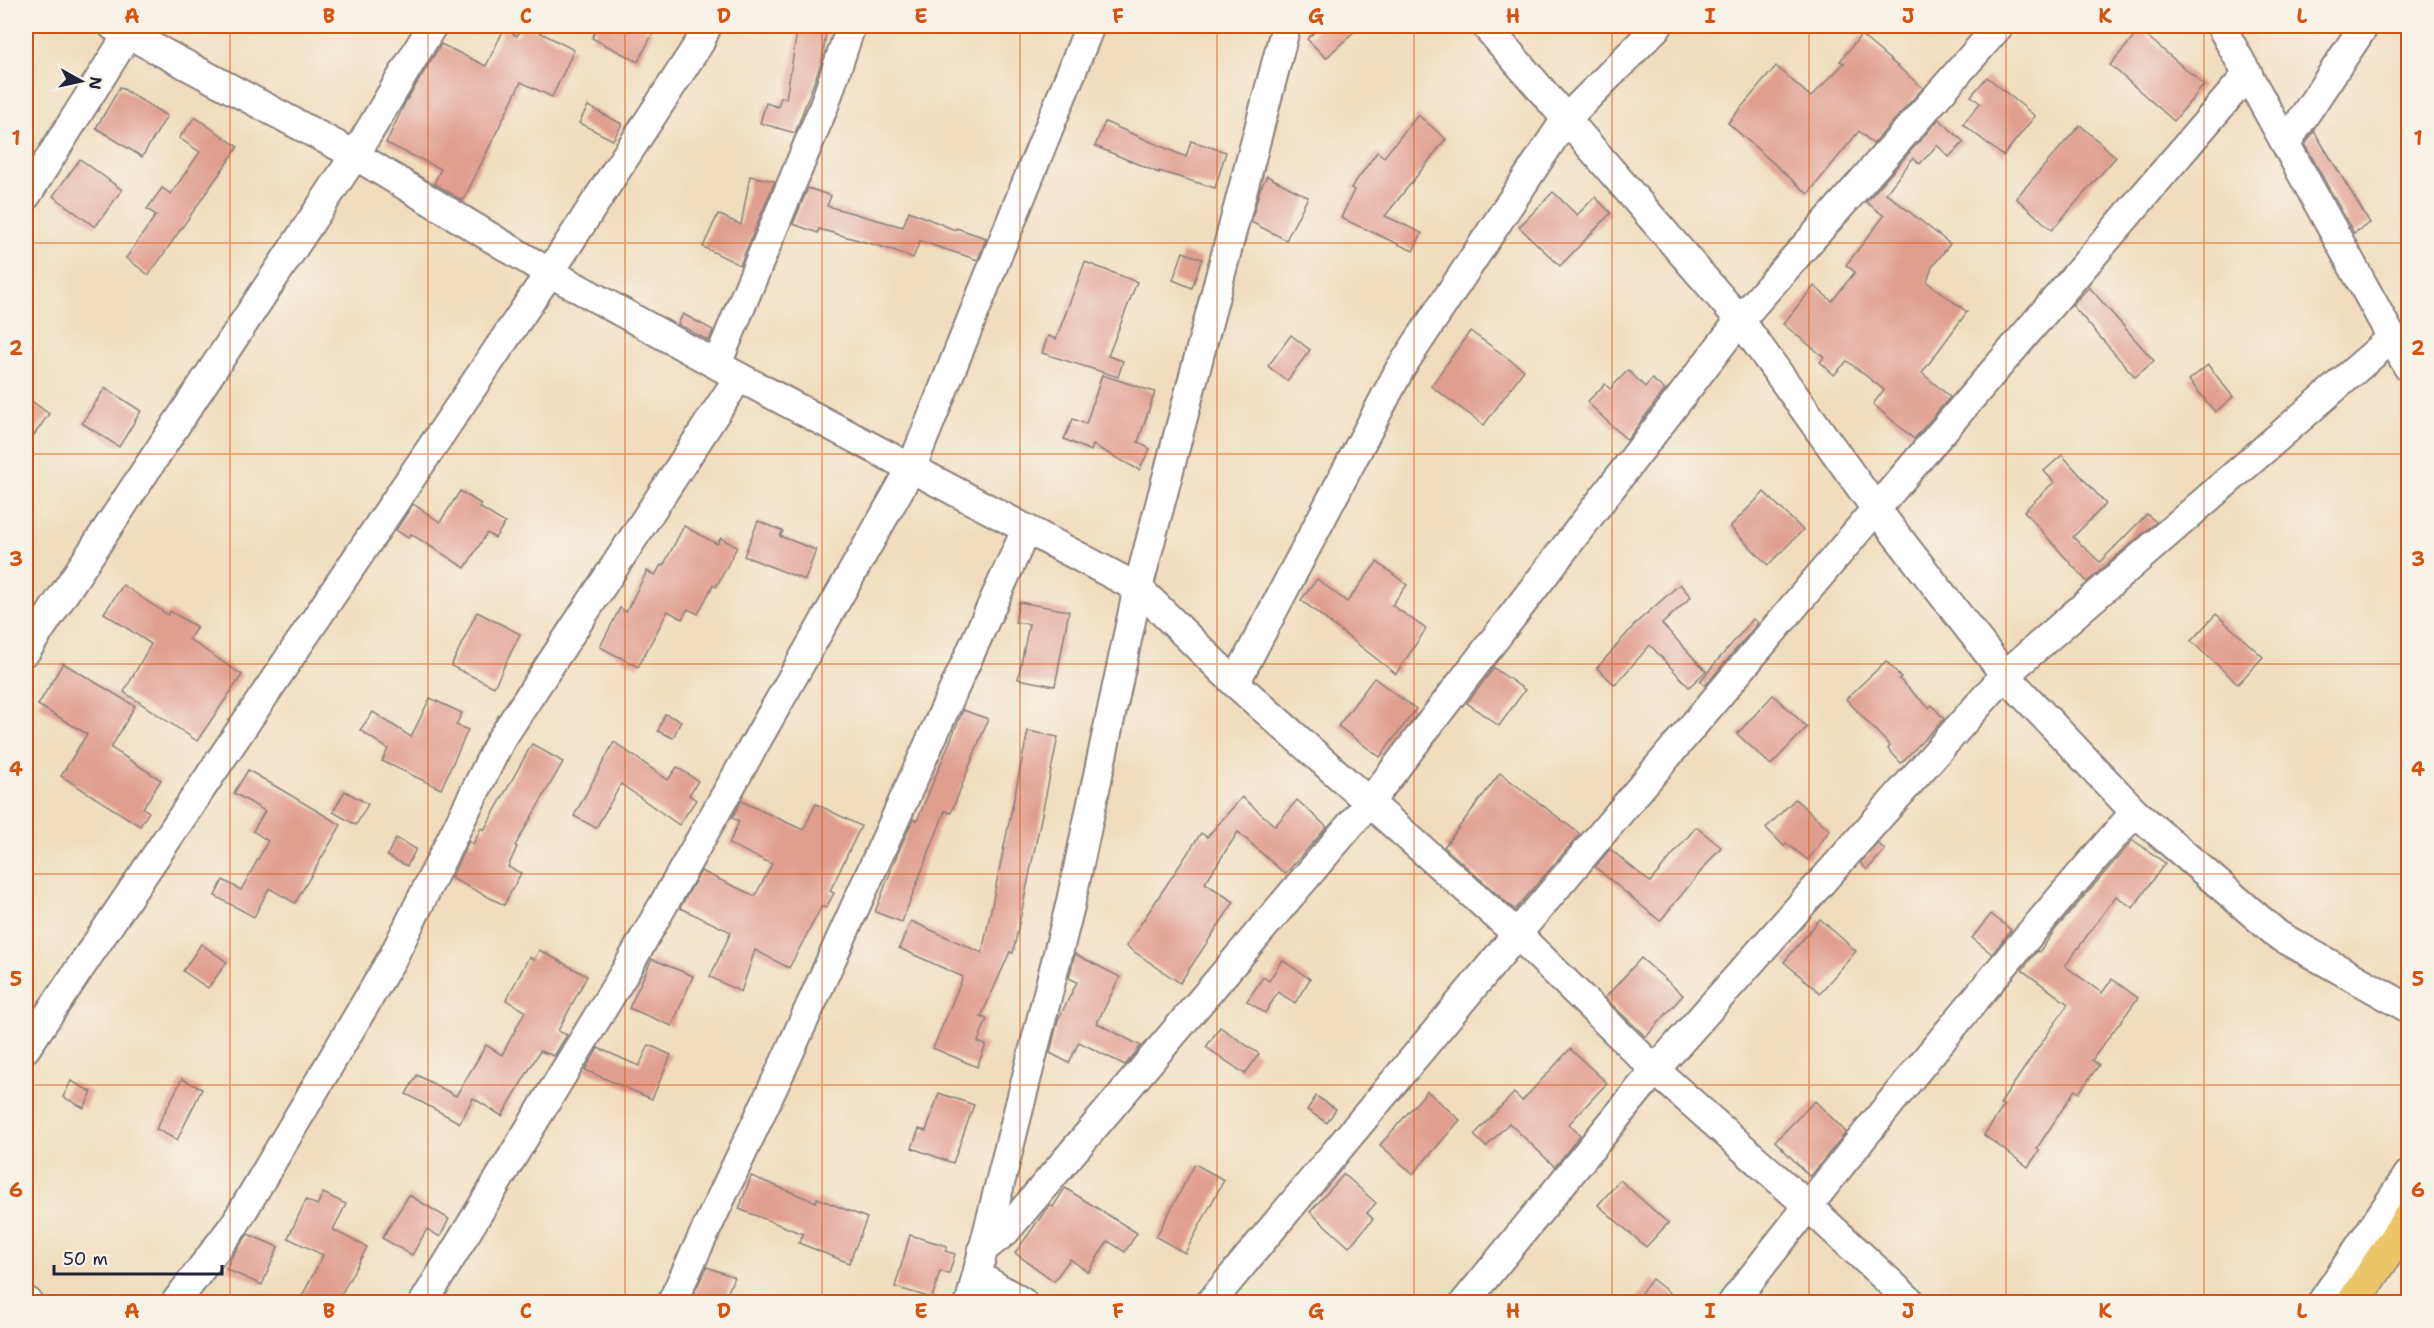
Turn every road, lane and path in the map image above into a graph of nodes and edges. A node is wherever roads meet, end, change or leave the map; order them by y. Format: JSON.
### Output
{"nodes":[{"id":1,"x":432,"y":26,"type":"edge"},
{"id":2,"x":707,"y":26,"type":"edge"},
{"id":3,"x":851,"y":26,"type":"edge"},
{"id":4,"x":1090,"y":26,"type":"edge"},
{"id":5,"x":1286,"y":26,"type":"edge"},
{"id":6,"x":1486,"y":26,"type":"edge"},
{"id":7,"x":1658,"y":26,"type":"edge"},
{"id":8,"x":1999,"y":26,"type":"edge"},
{"id":9,"x":2221,"y":26,"type":"edge"},
{"id":10,"x":2364,"y":26,"type":"edge"},
{"id":11,"x":124,"y":28,"type":"edge"},
{"id":12,"x":2248,"y":74,"type":"junction"},
{"id":13,"x":1566,"y":119,"type":"junction"},
{"id":14,"x":2286,"y":142,"type":"junction"},
{"id":15,"x":355,"y":155,"type":"junction"},
{"id":16,"x":26,"y":196,"type":"edge"},
{"id":17,"x":550,"y":272,"type":"junction"},
{"id":18,"x":1740,"y":320,"type":"junction"},
{"id":19,"x":2392,"y":338,"type":"junction"},
{"id":20,"x":2409,"y":367,"type":"edge"},
{"id":21,"x":728,"y":370,"type":"junction"},
{"id":22,"x":911,"y":469,"type":"junction"},
{"id":23,"x":1876,"y":509,"type":"junction"},
{"id":24,"x":1026,"y":530,"type":"junction"},
{"id":25,"x":1138,"y":588,"type":"junction"},
{"id":26,"x":26,"y":651,"type":"edge"},
{"id":27,"x":2005,"y":675,"type":"junction"},
{"id":28,"x":1235,"y":683,"type":"junction"},
{"id":29,"x":1368,"y":804,"type":"junction"},
{"id":30,"x":2135,"y":812,"type":"junction"},
{"id":31,"x":1517,"y":934,"type":"junction"},
{"id":32,"x":2409,"y":1008,"type":"edge"},
{"id":33,"x":26,"y":1048,"type":"edge"},
{"id":34,"x":1655,"y":1070,"type":"junction"},
{"id":35,"x":2409,"y":1175,"type":"edge"},
{"id":36,"x":1808,"y":1206,"type":"junction"},
{"id":37,"x":2409,"y":1220,"type":"edge"},
{"id":38,"x":980,"y":1263,"type":"junction"},
{"id":39,"x":176,"y":1302,"type":"edge"},
{"id":40,"x":424,"y":1302,"type":"edge"},
{"id":41,"x":672,"y":1302,"type":"edge"},
{"id":42,"x":970,"y":1302,"type":"edge"},
{"id":43,"x":1022,"y":1302,"type":"edge"},
{"id":44,"x":1211,"y":1302,"type":"edge"},
{"id":45,"x":1465,"y":1302,"type":"edge"},
{"id":46,"x":1733,"y":1302,"type":"edge"},
{"id":47,"x":1911,"y":1302,"type":"edge"},
{"id":48,"x":2322,"y":1302,"type":"edge"},
{"id":49,"x":2354,"y":1302,"type":"edge"}],
"edges":[{"from":1,"to":15,"type":"street"},
{"from":2,"to":17,"type":"street"},
{"from":3,"to":21,"type":"street"},
{"from":4,"to":22,"type":"street"},
{"from":5,"to":25,"type":"street"},
{"from":6,"to":13,"type":"street"},
{"from":7,"to":13,"type":"street"},
{"from":8,"to":18,"type":"street"},
{"from":9,"to":12,"type":"street"},
{"from":10,"to":14,"type":"street"},
{"from":11,"to":15,"type":"street"},
{"from":11,"to":16,"type":"street"},
{"from":12,"to":14,"type":"street"},
{"from":12,"to":23,"type":"street"},
{"from":13,"to":18,"type":"street"},
{"from":13,"to":28,"type":"street"},
{"from":14,"to":19,"type":"street"},
{"from":15,"to":17,"type":"street"},
{"from":15,"to":26,"type":"street"},
{"from":17,"to":21,"type":"street"},
{"from":17,"to":33,"type":"street"},
{"from":18,"to":23,"type":"street"},
{"from":18,"to":29,"type":"street"},
{"from":19,"to":20,"type":"street"},
{"from":19,"to":27,"type":"street"},
{"from":21,"to":22,"type":"street"},
{"from":21,"to":39,"type":"street"},
{"from":22,"to":24,"type":"street"},
{"from":22,"to":40,"type":"street"},
{"from":23,"to":27,"type":"street"},
{"from":23,"to":31,"type":"street"},
{"from":24,"to":25,"type":"street"},
{"from":24,"to":41,"type":"street"},
{"from":25,"to":28,"type":"street"},
{"from":25,"to":38,"type":"street"},
{"from":27,"to":30,"type":"street"},
{"from":27,"to":34,"type":"street"},
{"from":28,"to":29,"type":"street"},
{"from":29,"to":31,"type":"street"},
{"from":29,"to":38,"type":"street"},
{"from":30,"to":32,"type":"street"},
{"from":30,"to":36,"type":"street"},
{"from":31,"to":34,"type":"street"},
{"from":31,"to":44,"type":"street"},
{"from":34,"to":36,"type":"street"},
{"from":34,"to":45,"type":"street"},
{"from":35,"to":48,"type":"street"},
{"from":36,"to":46,"type":"street"},
{"from":36,"to":47,"type":"street"},
{"from":37,"to":49,"type":"main road"},
{"from":38,"to":42,"type":"street"},
{"from":38,"to":43,"type":"street"}]}
